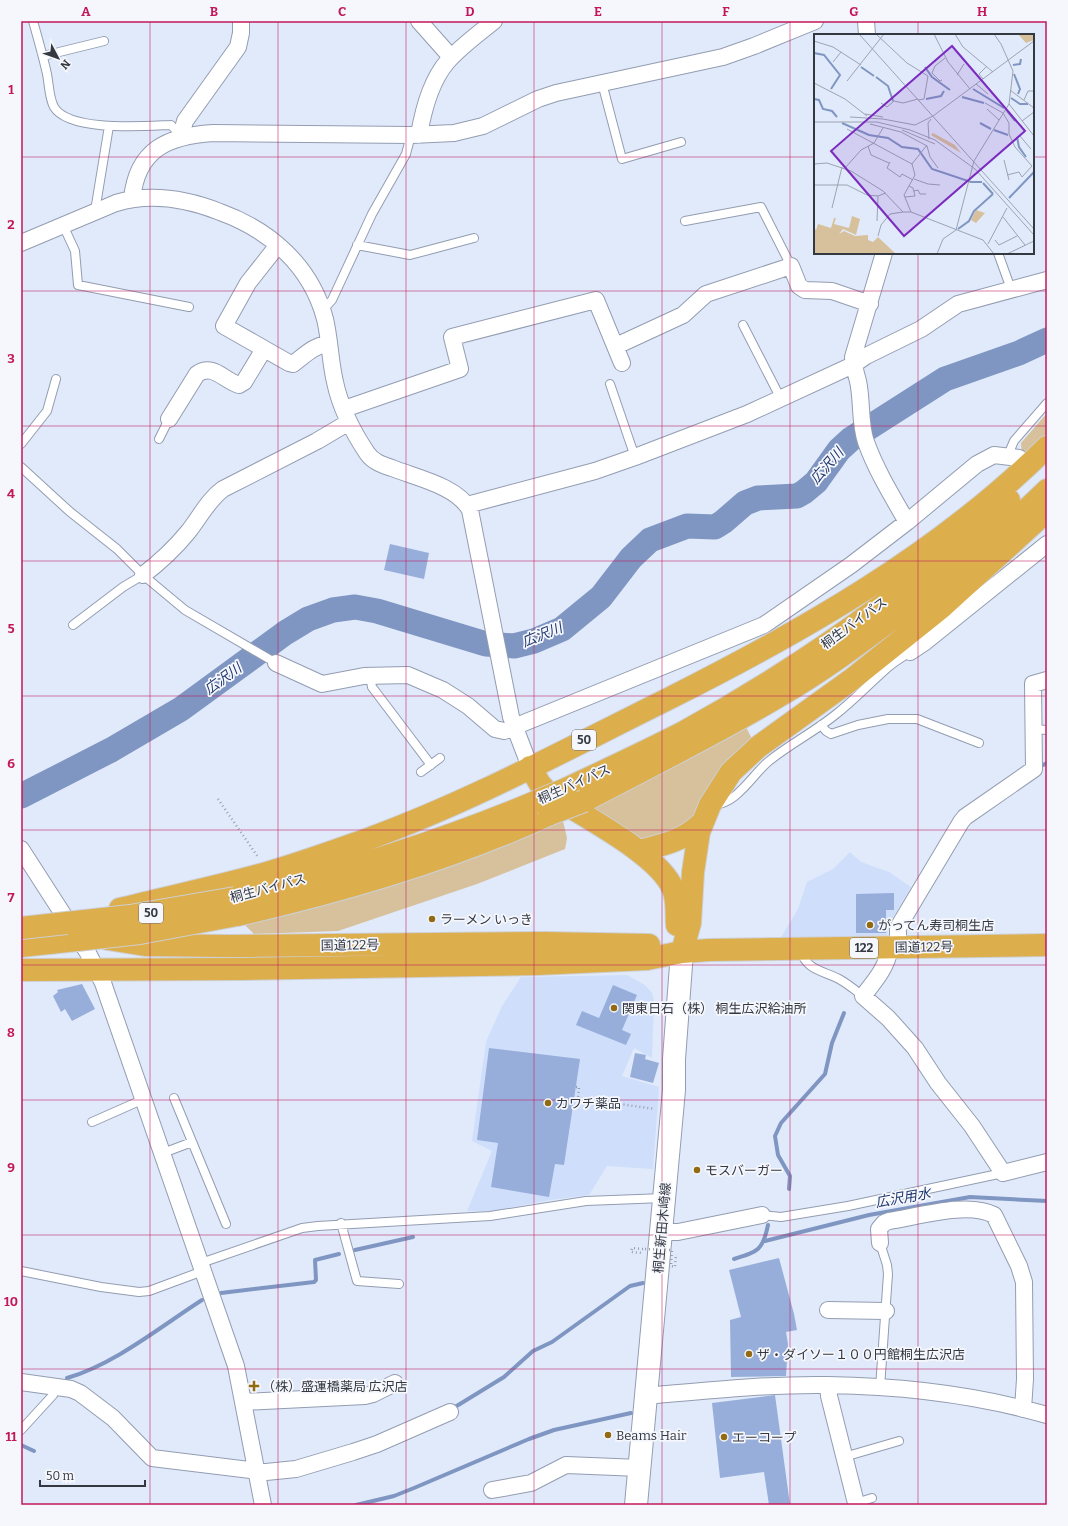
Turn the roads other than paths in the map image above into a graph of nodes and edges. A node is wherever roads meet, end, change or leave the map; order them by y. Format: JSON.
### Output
{"nodes":[{"id":1,"x":33,"y":21,"type":"edge"},
{"id":2,"x":241,"y":21,"type":"edge"},
{"id":3,"x":419,"y":21,"type":"edge"},
{"id":4,"x":494,"y":21,"type":"edge"},
{"id":5,"x":815,"y":21,"type":"edge"},
{"id":6,"x":866,"y":21,"type":"edge"},
{"id":7,"x":867,"y":34,"type":"edge"},
{"id":8,"x":104,"y":41,"type":"dead end"},
{"id":9,"x":43,"y":56,"type":"junction"},
{"id":10,"x":451,"y":57,"type":"junction"},
{"id":11,"x":602,"y":83,"type":"junction"},
{"id":12,"x":109,"y":126,"type":"junction"},
{"id":13,"x":415,"y":135,"type":"junction"},
{"id":14,"x":181,"y":136,"type":"junction"},
{"id":15,"x":681,"y":142,"type":"dead end"},
{"id":16,"x":132,"y":199,"type":"junction"},
{"id":17,"x":95,"y":212,"type":"junction"},
{"id":18,"x":685,"y":221,"type":"dead end"},
{"id":19,"x":63,"y":225,"type":"junction"},
{"id":20,"x":474,"y":238,"type":"dead end"},
{"id":21,"x":21,"y":243,"type":"edge"},
{"id":22,"x":278,"y":245,"type":"junction"},
{"id":23,"x":357,"y":245,"type":"junction"},
{"id":24,"x":884,"y":254,"type":"edge"},
{"id":25,"x":998,"y":254,"type":"edge"},
{"id":26,"x":791,"y":266,"type":"junction"},
{"id":27,"x":1047,"y":280,"type":"edge"},
{"id":28,"x":1011,"y":289,"type":"junction"},
{"id":29,"x":870,"y":304,"type":"junction"},
{"id":30,"x":189,"y":307,"type":"dead end"},
{"id":31,"x":322,"y":311,"type":"junction"},
{"id":32,"x":743,"y":325,"type":"dead end"},
{"id":33,"x":329,"y":344,"type":"junction"},
{"id":34,"x":616,"y":346,"type":"junction"},
{"id":35,"x":264,"y":350,"type":"junction"},
{"id":36,"x":622,"y":363,"type":"dead end"},
{"id":37,"x":853,"y":365,"type":"junction"},
{"id":38,"x":56,"y":379,"type":"dead end"},
{"id":39,"x":610,"y":384,"type":"dead end"},
{"id":40,"x":781,"y":399,"type":"junction"},
{"id":41,"x":1047,"y":403,"type":"edge"},
{"id":42,"x":346,"y":415,"type":"junction"},
{"id":43,"x":169,"y":419,"type":"joint"},
{"id":44,"x":159,"y":439,"type":"dead end"},
{"id":45,"x":21,"y":444,"type":"edge"},
{"id":46,"x":1047,"y":447,"type":"edge"},
{"id":47,"x":635,"y":457,"type":"junction"},
{"id":48,"x":1013,"y":457,"type":"joint"},
{"id":49,"x":1047,"y":464,"type":"edge"},
{"id":50,"x":21,"y":467,"type":"edge"},
{"id":51,"x":1047,"y":490,"type":"edge"},
{"id":52,"x":467,"y":505,"type":"junction"},
{"id":53,"x":1047,"y":511,"type":"edge"},
{"id":54,"x":907,"y":522,"type":"junction"},
{"id":55,"x":1047,"y":544,"type":"edge"},
{"id":56,"x":143,"y":575,"type":"junction"},
{"id":57,"x":73,"y":625,"type":"dead end"},
{"id":58,"x":905,"y":646,"type":"junction"},
{"id":59,"x":272,"y":660,"type":"joint"},
{"id":60,"x":370,"y":676,"type":"junction"},
{"id":61,"x":1047,"y":680,"type":"edge"},
{"id":62,"x":821,"y":725,"type":"junction"},
{"id":63,"x":514,"y":727,"type":"junction"},
{"id":64,"x":1040,"y":729,"type":"edge"},
{"id":65,"x":979,"y":744,"type":"dead end"},
{"id":66,"x":440,"y":758,"type":"dead end"},
{"id":67,"x":431,"y":765,"type":"junction"},
{"id":68,"x":530,"y":767,"type":"junction"},
{"id":69,"x":421,"y":772,"type":"dead end"},
{"id":70,"x":541,"y":809,"type":"junction"},
{"id":71,"x":706,"y":814,"type":"junction"},
{"id":72,"x":21,"y":849,"type":"edge"},
{"id":73,"x":639,"y":851,"type":"junction"},
{"id":74,"x":236,"y":906,"type":"junction"},
{"id":75,"x":21,"y":919,"type":"edge"},
{"id":76,"x":21,"y":928,"type":"edge"},
{"id":77,"x":74,"y":933,"type":"junction"},
{"id":78,"x":1047,"y":945,"type":"edge"},
{"id":79,"x":21,"y":946,"type":"edge"},
{"id":80,"x":801,"y":947,"type":"junction"},
{"id":81,"x":894,"y":948,"type":"junction"},
{"id":82,"x":682,"y":952,"type":"junction"},
{"id":83,"x":216,"y":969,"type":"junction"},
{"id":84,"x":21,"y":970,"type":"edge"},
{"id":85,"x":98,"y":970,"type":"junction"},
{"id":86,"x":862,"y":996,"type":"junction"},
{"id":87,"x":174,"y":1098,"type":"dead end"},
{"id":88,"x":144,"y":1099,"type":"junction"},
{"id":89,"x":92,"y":1122,"type":"dead end"},
{"id":90,"x":192,"y":1142,"type":"junction"},
{"id":91,"x":163,"y":1153,"type":"junction"},
{"id":92,"x":1047,"y":1162,"type":"edge"},
{"id":93,"x":1003,"y":1173,"type":"junction"},
{"id":94,"x":664,"y":1198,"type":"junction"},
{"id":95,"x":762,"y":1216,"type":"joint"},
{"id":96,"x":341,"y":1223,"type":"junction"},
{"id":97,"x":226,"y":1224,"type":"dead end"},
{"id":98,"x":662,"y":1232,"type":"junction"},
{"id":99,"x":880,"y":1243,"type":"joint"},
{"id":100,"x":202,"y":1267,"type":"junction"},
{"id":101,"x":21,"y":1271,"type":"edge"},
{"id":102,"x":399,"y":1284,"type":"dead end"},
{"id":103,"x":828,"y":1310,"type":"dead end"},
{"id":104,"x":886,"y":1311,"type":"junction"},
{"id":105,"x":21,"y":1382,"type":"edge"},
{"id":106,"x":395,"y":1383,"type":"dead end"},
{"id":107,"x":828,"y":1385,"type":"junction"},
{"id":108,"x":57,"y":1386,"type":"junction"},
{"id":109,"x":880,"y":1388,"type":"junction"},
{"id":110,"x":646,"y":1394,"type":"junction"},
{"id":111,"x":243,"y":1402,"type":"junction"},
{"id":112,"x":1023,"y":1408,"type":"junction"},
{"id":113,"x":450,"y":1412,"type":"dead end"},
{"id":114,"x":1047,"y":1416,"type":"edge"},
{"id":115,"x":21,"y":1430,"type":"edge"},
{"id":116,"x":898,"y":1441,"type":"dead end"},
{"id":117,"x":844,"y":1457,"type":"junction"},
{"id":118,"x":640,"y":1468,"type":"junction"},
{"id":119,"x":256,"y":1471,"type":"junction"},
{"id":120,"x":492,"y":1490,"type":"dead end"},
{"id":121,"x":872,"y":1498,"type":"dead end"},
{"id":122,"x":852,"y":1504,"type":"edge"},
{"id":123,"x":263,"y":1505,"type":"edge"},
{"id":124,"x":636,"y":1505,"type":"edge"}],
"edges":[{"from":1,"to":9,"type":"lane"},
{"from":2,"to":14,"type":"street"},
{"from":3,"to":10,"type":"street"},
{"from":4,"to":10,"type":"street"},
{"from":5,"to":11,"type":"street"},
{"from":6,"to":7,"type":"street"},
{"from":8,"to":9,"type":"lane"},
{"from":9,"to":12,"type":"lane"},
{"from":10,"to":13,"type":"street"},
{"from":11,"to":13,"type":"street"},
{"from":11,"to":15,"type":"lane"},
{"from":12,"to":14,"type":"lane"},
{"from":12,"to":17,"type":"lane"},
{"from":13,"to":14,"type":"street"},
{"from":13,"to":23,"type":"lane"},
{"from":14,"to":16,"type":"street"},
{"from":16,"to":17,"type":"street"},
{"from":16,"to":22,"type":"street"},
{"from":17,"to":19,"type":"street"},
{"from":18,"to":26,"type":"lane"},
{"from":19,"to":21,"type":"street"},
{"from":19,"to":30,"type":"lane"},
{"from":20,"to":23,"type":"lane"},
{"from":22,"to":31,"type":"street"},
{"from":22,"to":35,"type":"street"},
{"from":23,"to":31,"type":"lane"},
{"from":24,"to":29,"type":"street"},
{"from":25,"to":28,"type":"lane"},
{"from":26,"to":29,"type":"street"},
{"from":26,"to":34,"type":"street"},
{"from":27,"to":28,"type":"street"},
{"from":28,"to":37,"type":"street"},
{"from":29,"to":37,"type":"street"},
{"from":31,"to":33,"type":"street"},
{"from":32,"to":40,"type":"lane"},
{"from":33,"to":35,"type":"street"},
{"from":33,"to":42,"type":"street"},
{"from":34,"to":36,"type":"street"},
{"from":34,"to":42,"type":"street"},
{"from":35,"to":43,"type":"street"},
{"from":37,"to":40,"type":"street"},
{"from":37,"to":54,"type":"street"},
{"from":38,"to":45,"type":"lane"},
{"from":39,"to":47,"type":"lane"},
{"from":40,"to":47,"type":"street"},
{"from":41,"to":48,"type":"lane"},
{"from":42,"to":52,"type":"street"},
{"from":42,"to":56,"type":"street"},
{"from":43,"to":44,"type":"lane"},
{"from":46,"to":68,"type":"highway","number":"50"},
{"from":47,"to":52,"type":"street"},
{"from":48,"to":54,"type":"street"},
{"from":49,"to":70,"type":"highway","name":"桐生バイパス","number":"50","bridge":true},
{"from":50,"to":56,"type":"lane"},
{"from":51,"to":70,"type":"highway","name":"桐生バイパス","number":"50","bridge":true},
{"from":52,"to":63,"type":"street"},
{"from":53,"to":58,"type":"highway"},
{"from":54,"to":63,"type":"street"},
{"from":55,"to":58,"type":"street"},
{"from":56,"to":57,"type":"lane"},
{"from":56,"to":59,"type":"lane"},
{"from":58,"to":62,"type":"lane"},
{"from":58,"to":71,"type":"highway"},
{"from":59,"to":60,"type":"street"},
{"from":60,"to":63,"type":"street"},
{"from":60,"to":67,"type":"lane"},
{"from":61,"to":64,"type":"street"},
{"from":62,"to":65,"type":"lane"},
{"from":62,"to":71,"type":"lane"},
{"from":63,"to":68,"type":"street"},
{"from":64,"to":81,"type":"street"},
{"from":66,"to":67,"type":"lane"},
{"from":67,"to":69,"type":"lane"},
{"from":68,"to":73,"type":"highway"},
{"from":68,"to":77,"type":"highway","number":"50"},
{"from":70,"to":74,"type":"highway","name":"桐生バイパス","number":"50"},
{"from":71,"to":73,"type":"highway"},
{"from":71,"to":82,"type":"highway"},
{"from":72,"to":77,"type":"street"},
{"from":73,"to":82,"type":"highway"},
{"from":74,"to":76,"type":"highway","name":"桐生バイパス","number":"50","bridge":true},
{"from":74,"to":79,"type":"highway","name":"桐生バイパス","number":"50","bridge":true},
{"from":75,"to":77,"type":"highway","name":"国道122号"},
{"from":77,"to":82,"type":"highway","name":"国道122号"},
{"from":77,"to":83,"type":"highway"},
{"from":77,"to":85,"type":"street"},
{"from":78,"to":81,"type":"highway","name":"国道122号","number":"122"},
{"from":80,"to":81,"type":"highway","name":"国道122号","number":"122"},
{"from":80,"to":82,"type":"highway","name":"国道122号","number":"122"},
{"from":80,"to":86,"type":"lane"},
{"from":81,"to":86,"type":"street"},
{"from":82,"to":83,"type":"highway","name":"国道122号"},
{"from":82,"to":94,"type":"main road","name":"桐生新田木崎線"},
{"from":83,"to":85,"type":"highway","name":"国道122号"},
{"from":84,"to":85,"type":"highway","name":"国道122号"},
{"from":85,"to":88,"type":"street"},
{"from":86,"to":93,"type":"street"},
{"from":87,"to":90,"type":"lane"},
{"from":88,"to":89,"type":"lane"},
{"from":88,"to":91,"type":"street"},
{"from":90,"to":91,"type":"lane"},
{"from":90,"to":97,"type":"lane"},
{"from":91,"to":100,"type":"street"},
{"from":92,"to":93,"type":"street"},
{"from":93,"to":95,"type":"lane"},
{"from":94,"to":96,"type":"lane"},
{"from":94,"to":98,"type":"main road","name":"桐生新田木崎線"},
{"from":95,"to":98,"type":"street"},
{"from":96,"to":100,"type":"lane"},
{"from":96,"to":102,"type":"lane"},
{"from":98,"to":110,"type":"main road","name":"桐生新田木崎線"},
{"from":99,"to":104,"type":"lane"},
{"from":99,"to":112,"type":"street"},
{"from":100,"to":101,"type":"lane"},
{"from":100,"to":111,"type":"street"},
{"from":103,"to":104,"type":"street"},
{"from":104,"to":109,"type":"lane"},
{"from":105,"to":108,"type":"street"},
{"from":106,"to":111,"type":"street"},
{"from":107,"to":109,"type":"street"},
{"from":107,"to":110,"type":"street"},
{"from":107,"to":117,"type":"street"},
{"from":108,"to":115,"type":"lane"},
{"from":108,"to":119,"type":"street"},
{"from":109,"to":112,"type":"street"},
{"from":110,"to":118,"type":"main road","name":"桐生新田木崎線"},
{"from":111,"to":119,"type":"street"},
{"from":112,"to":114,"type":"street"},
{"from":113,"to":119,"type":"street"},
{"from":116,"to":117,"type":"lane"},
{"from":117,"to":122,"type":"street"},
{"from":118,"to":120,"type":"street"},
{"from":118,"to":124,"type":"main road","name":"桐生新田木崎線"},
{"from":119,"to":123,"type":"street"},
{"from":121,"to":122,"type":"lane"}]}
